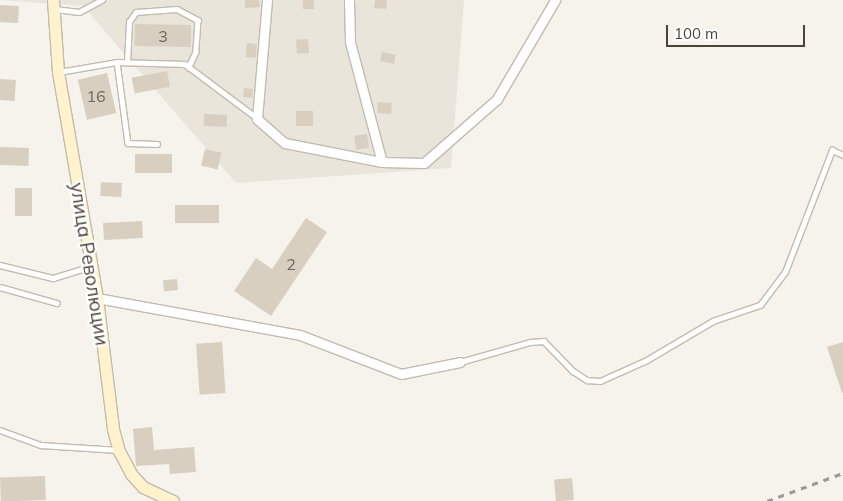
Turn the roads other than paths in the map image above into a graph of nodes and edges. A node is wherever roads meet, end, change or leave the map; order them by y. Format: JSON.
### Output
{"nodes":[{"id":1,"x":102,"y":0,"type":"edge"},
{"id":2,"x":266,"y":0,"type":"edge"},
{"id":3,"x":349,"y":0,"type":"edge"},
{"id":4,"x":555,"y":0,"type":"edge"},
{"id":5,"x":53,"y":4,"type":"edge"},
{"id":6,"x":117,"y":62,"type":"junction"},
{"id":7,"x":127,"y":62,"type":"junction"},
{"id":8,"x":189,"y":67,"type":"junction"},
{"id":9,"x":58,"y":72,"type":"junction"},
{"id":10,"x":257,"y":118,"type":"junction"},
{"id":11,"x":157,"y":144,"type":"dead end"},
{"id":12,"x":843,"y":155,"type":"edge"},
{"id":13,"x":382,"y":162,"type":"junction"},
{"id":14,"x":0,"y":264,"type":"edge"},
{"id":15,"x":92,"y":267,"type":"junction"},
{"id":16,"x":0,"y":287,"type":"edge"},
{"id":17,"x":97,"y":298,"type":"junction"},
{"id":18,"x":57,"y":303,"type":"dead end"},
{"id":19,"x":460,"y":362,"type":"joint"},
{"id":20,"x":0,"y":430,"type":"edge"},
{"id":21,"x":119,"y":451,"type":"junction"},
{"id":22,"x":173,"y":501,"type":"edge"}],
"edges":[{"from":1,"to":5,"type":"lane"},
{"from":2,"to":10,"type":"street"},
{"from":3,"to":13,"type":"street"},
{"from":4,"to":13,"type":"street"},
{"from":5,"to":9,"type":"street","name":"улица Революции"},
{"from":6,"to":7,"type":"lane"},
{"from":6,"to":9,"type":"lane"},
{"from":6,"to":11,"type":"lane"},
{"from":7,"to":8,"type":"lane"},
{"from":7,"to":8,"type":"lane"},
{"from":8,"to":10,"type":"lane"},
{"from":9,"to":15,"type":"street","name":"улица Революции"},
{"from":10,"to":13,"type":"street"},
{"from":12,"to":19,"type":"lane"},
{"from":14,"to":15,"type":"lane"},
{"from":15,"to":17,"type":"street","name":"улица Революции"},
{"from":16,"to":18,"type":"lane"},
{"from":17,"to":19,"type":"street"},
{"from":17,"to":21,"type":"street","name":"улица Революции"},
{"from":20,"to":21,"type":"lane"},
{"from":21,"to":22,"type":"street","name":"улица Революции"}]}
